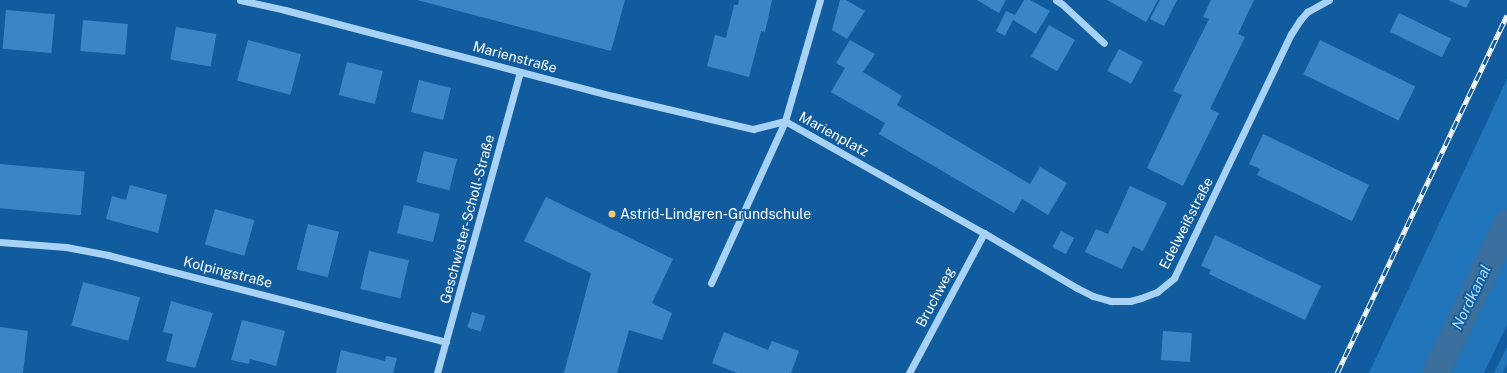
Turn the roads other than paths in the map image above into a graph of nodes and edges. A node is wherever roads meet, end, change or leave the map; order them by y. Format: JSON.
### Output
{"nodes":[{"id":1,"x":240,"y":0,"type":"edge"},
{"id":2,"x":820,"y":0,"type":"edge"},
{"id":3,"x":1056,"y":0,"type":"edge"},
{"id":4,"x":1329,"y":0,"type":"edge"},
{"id":5,"x":1104,"y":43,"type":"dead end"},
{"id":6,"x":520,"y":72,"type":"junction"},
{"id":7,"x":785,"y":121,"type":"junction"},
{"id":8,"x":984,"y":233,"type":"junction"},
{"id":9,"x":0,"y":242,"type":"edge"},
{"id":10,"x":711,"y":283,"type":"dead end"},
{"id":11,"x":446,"y":342,"type":"junction"},
{"id":12,"x":911,"y":372,"type":"edge"},
{"id":13,"x":437,"y":373,"type":"edge"}],
"edges":[{"from":1,"to":6,"type":"street","name":"Marienstraße"},
{"from":2,"to":7,"type":"street"},
{"from":3,"to":5,"type":"street"},
{"from":4,"to":8,"type":"street","name":"Edelweißstraße"},
{"from":6,"to":7,"type":"street","name":"Marienstraße"},
{"from":6,"to":11,"type":"street","name":"Geschwister-Scholl-Straße"},
{"from":7,"to":8,"type":"street","name":"Marienplatz"},
{"from":7,"to":10,"type":"street","name":"Marienplatz"},
{"from":8,"to":12,"type":"street","name":"Bruchweg"},
{"from":9,"to":11,"type":"street","name":"Kolpingstraße"},
{"from":11,"to":13,"type":"street","name":"Geschwister-Scholl-Straße"}]}
